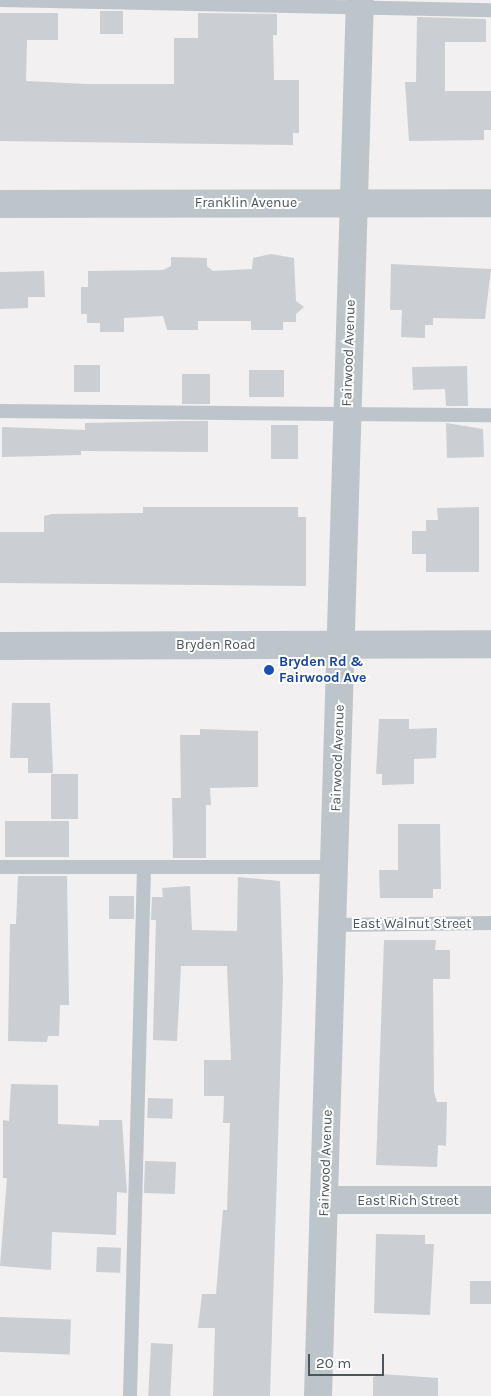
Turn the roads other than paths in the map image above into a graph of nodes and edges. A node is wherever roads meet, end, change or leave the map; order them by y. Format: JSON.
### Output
{"nodes":[{"id":1,"x":1,"y":0,"type":"edge"},
{"id":2,"x":360,"y":5,"type":"edge"},
{"id":3,"x":491,"y":10,"type":"edge"},
{"id":4,"x":354,"y":202,"type":"junction"},
{"id":5,"x":491,"y":203,"type":"edge"},
{"id":6,"x":0,"y":204,"type":"edge"},
{"id":7,"x":0,"y":411,"type":"edge"},
{"id":8,"x":491,"y":415,"type":"edge"},
{"id":9,"x":348,"y":417,"type":"junction"},
{"id":10,"x":491,"y":644,"type":"edge"},
{"id":11,"x":342,"y":645,"type":"junction"},
{"id":12,"x":0,"y":646,"type":"edge"},
{"id":13,"x":0,"y":867,"type":"edge"},
{"id":14,"x":334,"y":867,"type":"junction"},
{"id":15,"x":144,"y":868,"type":"junction"},
{"id":16,"x":491,"y":923,"type":"edge"},
{"id":17,"x":332,"y":925,"type":"junction"},
{"id":18,"x":325,"y":1200,"type":"junction"},
{"id":19,"x":491,"y":1200,"type":"edge"},
{"id":20,"x":130,"y":1396,"type":"edge"},
{"id":21,"x":318,"y":1396,"type":"edge"}],
"edges":[{"from":1,"to":2,"type":"lane"},
{"from":2,"to":3,"type":"lane"},
{"from":2,"to":4,"type":"street","name":"Fairwood Avenue"},
{"from":4,"to":5,"type":"street","name":"Franklin Avenue"},
{"from":4,"to":6,"type":"street","name":"Franklin Avenue"},
{"from":4,"to":9,"type":"street","name":"Fairwood Avenue"},
{"from":7,"to":9,"type":"lane"},
{"from":8,"to":9,"type":"lane"},
{"from":9,"to":11,"type":"street","name":"Fairwood Avenue"},
{"from":10,"to":11,"type":"street","name":"Bryden Road"},
{"from":11,"to":12,"type":"street","name":"Bryden Road"},
{"from":11,"to":14,"type":"street","name":"Fairwood Avenue"},
{"from":13,"to":15,"type":"lane"},
{"from":14,"to":15,"type":"lane"},
{"from":14,"to":17,"type":"street","name":"Fairwood Avenue"},
{"from":15,"to":20,"type":"lane"},
{"from":16,"to":17,"type":"lane","name":"East Walnut Street"},
{"from":17,"to":18,"type":"street","name":"Fairwood Avenue"},
{"from":18,"to":19,"type":"street","name":"East Rich Street"},
{"from":18,"to":21,"type":"street","name":"Fairwood Avenue"}]}
